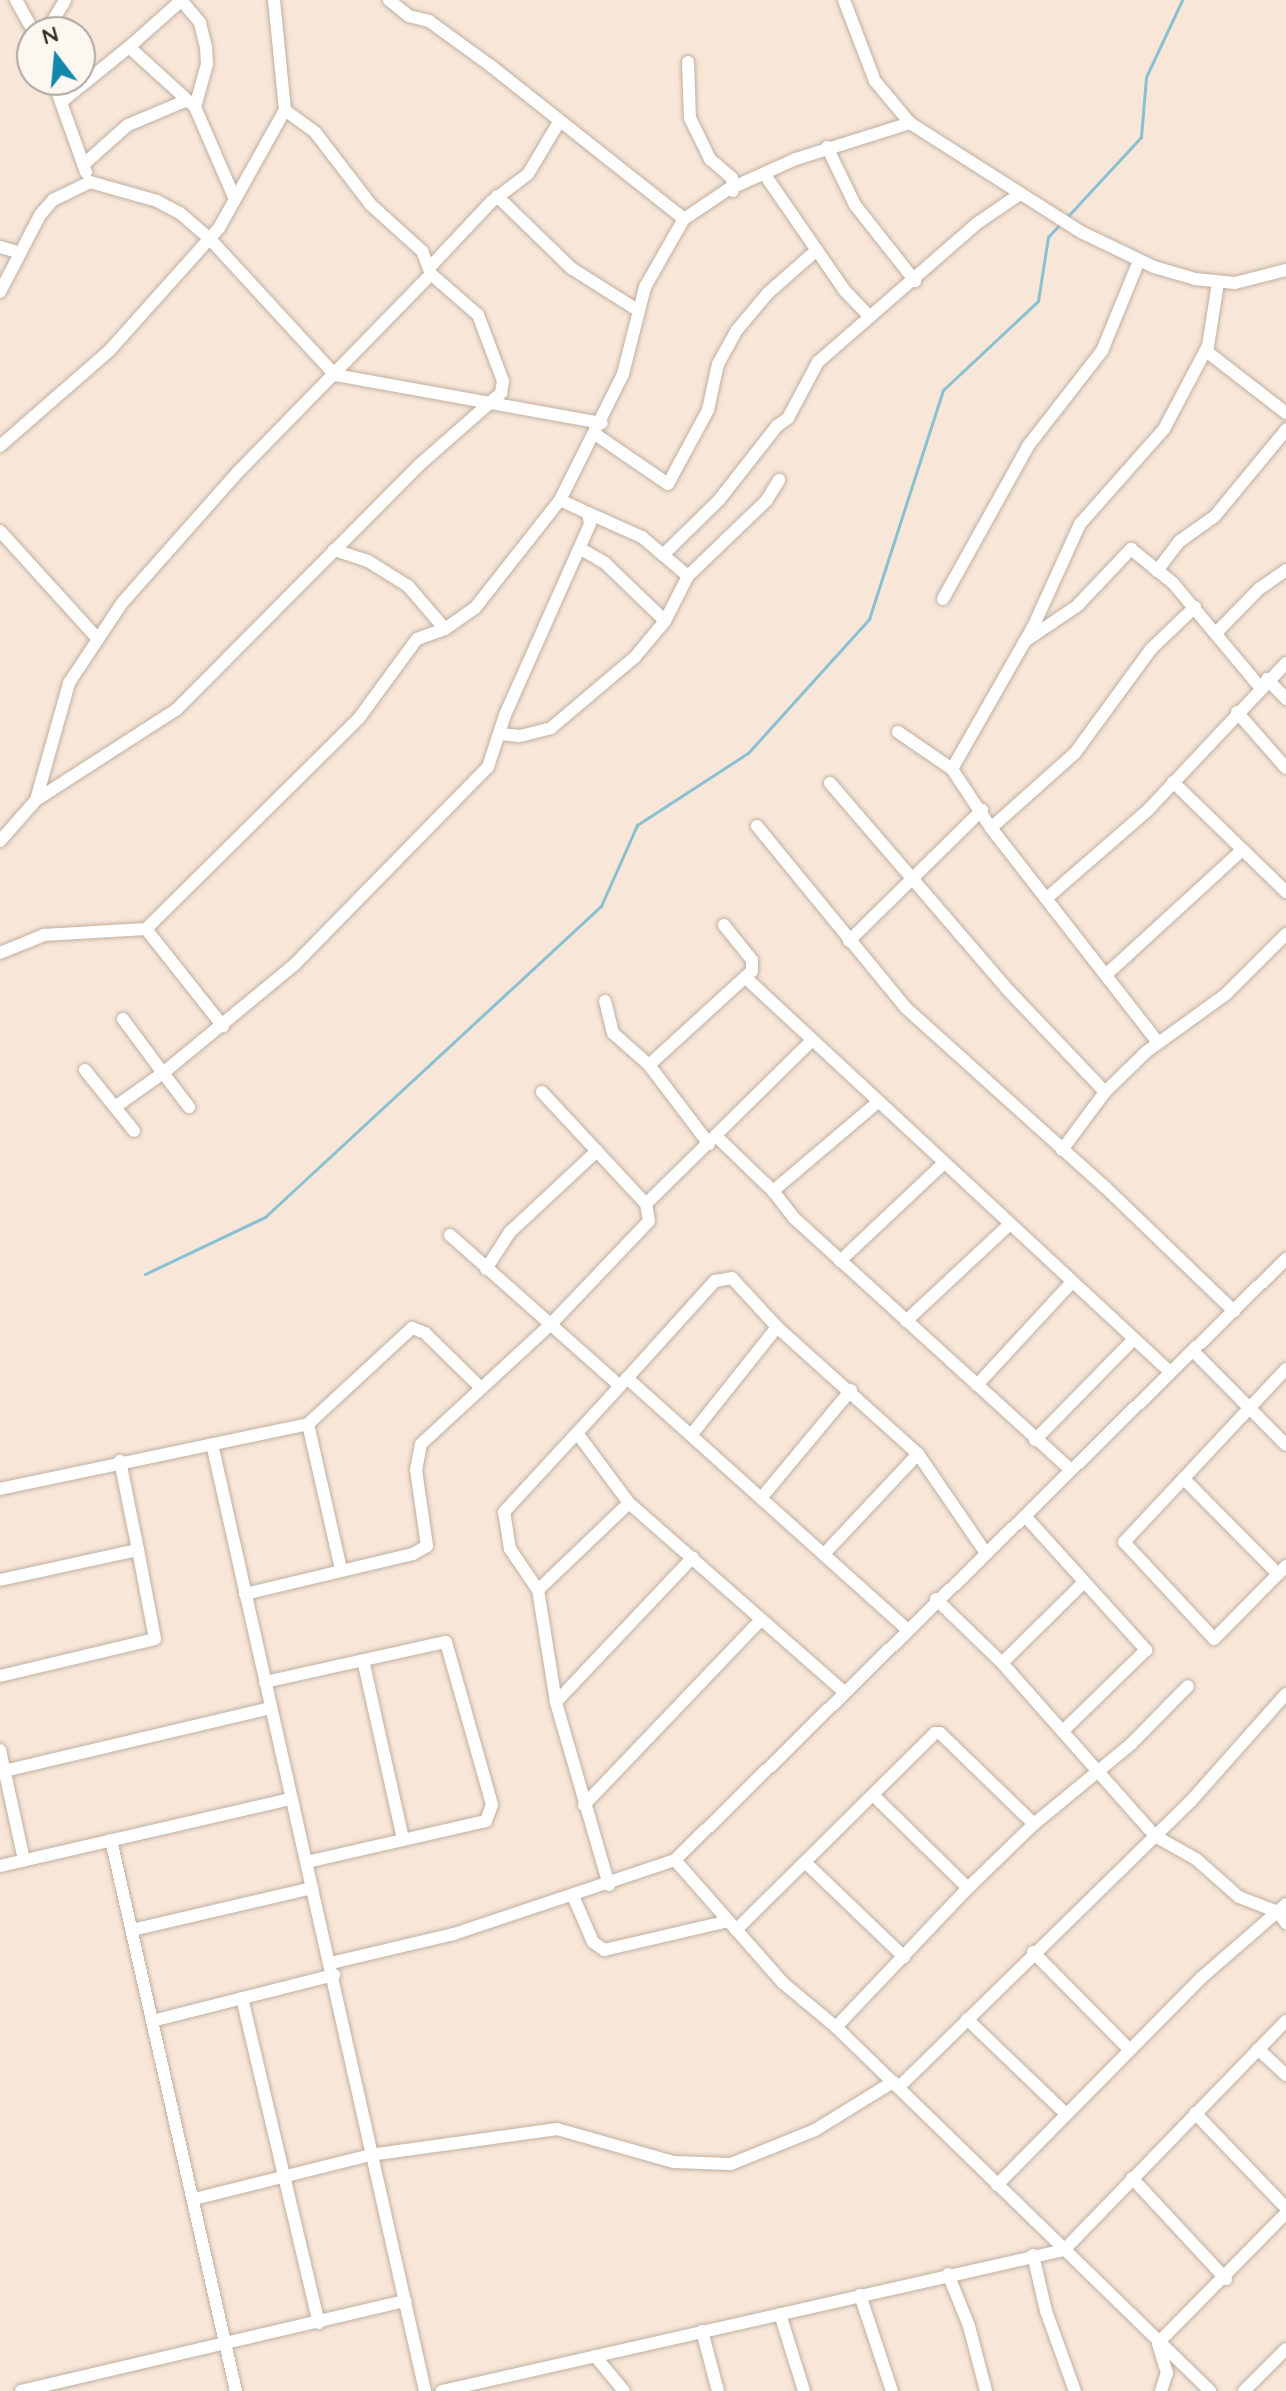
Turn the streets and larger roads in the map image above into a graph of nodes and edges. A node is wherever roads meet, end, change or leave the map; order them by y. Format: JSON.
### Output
{"nodes":[{"id":1,"x":182,"y":0,"type":"edge"},
{"id":2,"x":274,"y":0,"type":"edge"},
{"id":3,"x":389,"y":0,"type":"edge"},
{"id":4,"x":844,"y":0,"type":"edge"},
{"id":5,"x":129,"y":47,"type":"junction"},
{"id":6,"x":688,"y":62,"type":"dead end"},
{"id":7,"x":59,"y":96,"type":"edge"},
{"id":8,"x":61,"y":102,"type":"junction"},
{"id":9,"x":190,"y":104,"type":"junction"},
{"id":10,"x":285,"y":110,"type":"junction"},
{"id":11,"x":559,"y":122,"type":"junction"},
{"id":12,"x":910,"y":123,"type":"junction"},
{"id":13,"x":827,"y":147,"type":"junction"},
{"id":14,"x":84,"y":164,"type":"junction"},
{"id":15,"x":765,"y":175,"type":"junction"},
{"id":16,"x":90,"y":182,"type":"junction"},
{"id":17,"x":733,"y":191,"type":"junction"},
{"id":18,"x":1020,"y":194,"type":"junction"},
{"id":19,"x":497,"y":196,"type":"junction"},
{"id":20,"x":234,"y":197,"type":"junction"},
{"id":21,"x":684,"y":219,"type":"junction"},
{"id":22,"x":210,"y":239,"type":"junction"},
{"id":23,"x":0,"y":247,"type":"edge"},
{"id":24,"x":817,"y":250,"type":"junction"},
{"id":25,"x":18,"y":252,"type":"junction"},
{"id":26,"x":1139,"y":261,"type":"junction"},
{"id":27,"x":1286,"y":270,"type":"edge"},
{"id":28,"x":430,"y":271,"type":"junction"},
{"id":29,"x":915,"y":281,"type":"junction"},
{"id":30,"x":1218,"y":283,"type":"junction"},
{"id":31,"x":0,"y":292,"type":"edge"},
{"id":32,"x":639,"y":311,"type":"junction"},
{"id":33,"x":870,"y":317,"type":"junction"},
{"id":34,"x":1206,"y":351,"type":"junction"},
{"id":35,"x":335,"y":375,"type":"junction"},
{"id":36,"x":494,"y":400,"type":"junction"},
{"id":37,"x":1286,"y":413,"type":"edge"},
{"id":38,"x":598,"y":428,"type":"junction"},
{"id":39,"x":1286,"y":430,"type":"edge"},
{"id":40,"x":0,"y":446,"type":"edge"},
{"id":41,"x":779,"y":480,"type":"dead end"},
{"id":42,"x":560,"y":500,"type":"junction"},
{"id":43,"x":588,"y":513,"type":"junction"},
{"id":44,"x":0,"y":531,"type":"edge"},
{"id":45,"x":581,"y":549,"type":"junction"},
{"id":46,"x":334,"y":550,"type":"junction"},
{"id":47,"x":663,"y":555,"type":"junction"},
{"id":48,"x":1286,"y":570,"type":"edge"},
{"id":49,"x":1157,"y":571,"type":"junction"},
{"id":50,"x":688,"y":576,"type":"junction"},
{"id":51,"x":943,"y":599,"type":"dead end"},
{"id":52,"x":1195,"y":607,"type":"junction"},
{"id":53,"x":665,"y":621,"type":"junction"},
{"id":54,"x":445,"y":629,"type":"junction"},
{"id":55,"x":1216,"y":633,"type":"junction"},
{"id":56,"x":97,"y":638,"type":"junction"},
{"id":57,"x":1025,"y":641,"type":"junction"},
{"id":58,"x":1286,"y":663,"type":"edge"},
{"id":59,"x":1264,"y":683,"type":"junction"},
{"id":60,"x":1286,"y":699,"type":"edge"},
{"id":61,"x":1237,"y":712,"type":"junction"},
{"id":62,"x":898,"y":732,"type":"dead end"},
{"id":63,"x":500,"y":734,"type":"junction"},
{"id":64,"x":1286,"y":768,"type":"edge"},
{"id":65,"x":952,"y":769,"type":"junction"},
{"id":66,"x":1173,"y":782,"type":"junction"},
{"id":67,"x":830,"y":783,"type":"dead end"},
{"id":68,"x":36,"y":800,"type":"junction"},
{"id":69,"x":982,"y":810,"type":"junction"},
{"id":70,"x":757,"y":826,"type":"dead end"},
{"id":71,"x":991,"y":828,"type":"junction"},
{"id":72,"x":0,"y":841,"type":"edge"},
{"id":73,"x":1242,"y":850,"type":"junction"},
{"id":74,"x":910,"y":879,"type":"junction"},
{"id":75,"x":1286,"y":892,"type":"edge"},
{"id":76,"x":1048,"y":897,"type":"junction"},
{"id":77,"x":724,"y":925,"type":"dead end"},
{"id":78,"x":146,"y":929,"type":"junction"},
{"id":79,"x":1286,"y":934,"type":"edge"},
{"id":80,"x":849,"y":941,"type":"junction"},
{"id":81,"x":0,"y":953,"type":"edge"},
{"id":82,"x":1109,"y":972,"type":"junction"},
{"id":83,"x":746,"y":978,"type":"junction"},
{"id":84,"x":605,"y":1001,"type":"dead end"},
{"id":85,"x":123,"y":1019,"type":"dead end"},
{"id":86,"x":223,"y":1026,"type":"junction"},
{"id":87,"x":1157,"y":1041,"type":"junction"},
{"id":88,"x":810,"y":1042,"type":"junction"},
{"id":89,"x":649,"y":1065,"type":"junction"},
{"id":90,"x":85,"y":1070,"type":"dead end"},
{"id":91,"x":163,"y":1073,"type":"junction"},
{"id":92,"x":542,"y":1092,"type":"dead end"},
{"id":93,"x":1105,"y":1092,"type":"junction"},
{"id":94,"x":878,"y":1102,"type":"junction"},
{"id":95,"x":115,"y":1107,"type":"junction"},
{"id":96,"x":189,"y":1107,"type":"dead end"},
{"id":97,"x":134,"y":1131,"type":"dead end"},
{"id":98,"x":713,"y":1140,"type":"junction"},
{"id":99,"x":1062,"y":1150,"type":"junction"},
{"id":100,"x":597,"y":1151,"type":"junction"},
{"id":101,"x":943,"y":1164,"type":"junction"},
{"id":102,"x":773,"y":1191,"type":"junction"},
{"id":103,"x":646,"y":1204,"type":"junction"},
{"id":104,"x":1008,"y":1226,"type":"junction"},
{"id":105,"x":450,"y":1235,"type":"dead end"},
{"id":106,"x":1286,"y":1259,"type":"edge"},
{"id":107,"x":840,"y":1261,"type":"junction"},
{"id":108,"x":486,"y":1269,"type":"junction"},
{"id":109,"x":1071,"y":1283,"type":"junction"},
{"id":110,"x":1234,"y":1311,"type":"junction"},
{"id":111,"x":906,"y":1321,"type":"junction"},
{"id":112,"x":551,"y":1324,"type":"junction"},
{"id":113,"x":777,"y":1327,"type":"junction"},
{"id":114,"x":1132,"y":1341,"type":"junction"},
{"id":115,"x":1193,"y":1351,"type":"junction"},
{"id":116,"x":1286,"y":1369,"type":"edge"},
{"id":117,"x":1170,"y":1372,"type":"junction"},
{"id":118,"x":624,"y":1382,"type":"junction"},
{"id":119,"x":977,"y":1385,"type":"junction"},
{"id":120,"x":480,"y":1387,"type":"junction"},
{"id":121,"x":851,"y":1390,"type":"junction"},
{"id":122,"x":1250,"y":1409,"type":"junction"},
{"id":123,"x":308,"y":1424,"type":"junction"},
{"id":124,"x":577,"y":1433,"type":"junction"},
{"id":125,"x":692,"y":1434,"type":"junction"},
{"id":126,"x":1035,"y":1440,"type":"junction"},
{"id":127,"x":212,"y":1444,"type":"junction"},
{"id":128,"x":1286,"y":1445,"type":"edge"},
{"id":129,"x":918,"y":1454,"type":"junction"},
{"id":130,"x":120,"y":1461,"type":"junction"},
{"id":131,"x":1071,"y":1470,"type":"junction"},
{"id":132,"x":1184,"y":1479,"type":"junction"},
{"id":133,"x":0,"y":1489,"type":"edge"},
{"id":134,"x":762,"y":1497,"type":"junction"},
{"id":135,"x":629,"y":1503,"type":"junction"},
{"id":136,"x":1025,"y":1516,"type":"junction"},
{"id":137,"x":138,"y":1550,"type":"junction"},
{"id":138,"x":985,"y":1552,"type":"junction"},
{"id":139,"x":825,"y":1553,"type":"junction"},
{"id":140,"x":693,"y":1557,"type":"junction"},
{"id":141,"x":341,"y":1569,"type":"junction"},
{"id":142,"x":1282,"y":1570,"type":"edge"},
{"id":143,"x":0,"y":1580,"type":"edge"},
{"id":144,"x":1084,"y":1582,"type":"junction"},
{"id":145,"x":538,"y":1590,"type":"junction"},
{"id":146,"x":245,"y":1594,"type":"junction"},
{"id":147,"x":936,"y":1599,"type":"junction"},
{"id":148,"x":762,"y":1619,"type":"junction"},
{"id":149,"x":906,"y":1628,"type":"junction"},
{"id":150,"x":363,"y":1660,"type":"junction"},
{"id":151,"x":1002,"y":1663,"type":"junction"},
{"id":152,"x":0,"y":1676,"type":"edge"},
{"id":153,"x":265,"y":1682,"type":"junction"},
{"id":154,"x":1188,"y":1686,"type":"dead end"},
{"id":155,"x":844,"y":1692,"type":"junction"},
{"id":156,"x":1284,"y":1699,"type":"edge"},
{"id":157,"x":556,"y":1702,"type":"junction"},
{"id":158,"x":270,"y":1708,"type":"junction"},
{"id":159,"x":1064,"y":1730,"type":"junction"},
{"id":160,"x":0,"y":1750,"type":"edge"},
{"id":161,"x":3,"y":1772,"type":"edge"},
{"id":162,"x":1099,"y":1772,"type":"junction"},
{"id":163,"x":873,"y":1795,"type":"junction"},
{"id":164,"x":290,"y":1799,"type":"junction"},
{"id":165,"x":584,"y":1805,"type":"junction"},
{"id":166,"x":1034,"y":1824,"type":"junction"},
{"id":167,"x":1155,"y":1836,"type":"junction"},
{"id":168,"x":403,"y":1839,"type":"junction"},
{"id":169,"x":111,"y":1840,"type":"junction"},
{"id":170,"x":24,"y":1860,"type":"junction"},
{"id":171,"x":675,"y":1860,"type":"junction"},
{"id":172,"x":307,"y":1862,"type":"junction"},
{"id":173,"x":806,"y":1863,"type":"junction"},
{"id":174,"x":0,"y":1866,"type":"edge"},
{"id":175,"x":609,"y":1885,"type":"junction"},
{"id":176,"x":312,"y":1888,"type":"junction"},
{"id":177,"x":968,"y":1888,"type":"junction"},
{"id":178,"x":573,"y":1896,"type":"junction"},
{"id":179,"x":1283,"y":1913,"type":"edge"},
{"id":180,"x":732,"y":1926,"type":"junction"},
{"id":181,"x":132,"y":1930,"type":"junction"},
{"id":182,"x":1033,"y":1952,"type":"junction"},
{"id":183,"x":904,"y":1957,"type":"junction"},
{"id":184,"x":333,"y":1969,"type":"junction"},
{"id":185,"x":242,"y":1998,"type":"junction"},
{"id":186,"x":967,"y":2019,"type":"junction"},
{"id":187,"x":152,"y":2021,"type":"junction"},
{"id":188,"x":1286,"y":2021,"type":"edge"},
{"id":189,"x":836,"y":2027,"type":"junction"},
{"id":190,"x":1129,"y":2049,"type":"junction"},
{"id":191,"x":1258,"y":2049,"type":"junction"},
{"id":192,"x":1286,"y":2075,"type":"edge"},
{"id":193,"x":896,"y":2085,"type":"junction"},
{"id":194,"x":1195,"y":2113,"type":"junction"},
{"id":195,"x":1066,"y":2114,"type":"junction"},
{"id":196,"x":370,"y":2155,"type":"junction"},
{"id":197,"x":281,"y":2178,"type":"junction"},
{"id":198,"x":1132,"y":2178,"type":"junction"},
{"id":199,"x":997,"y":2185,"type":"junction"},
{"id":200,"x":194,"y":2199,"type":"junction"},
{"id":201,"x":1286,"y":2210,"type":"edge"},
{"id":202,"x":1064,"y":2250,"type":"junction"},
{"id":203,"x":1033,"y":2255,"type":"junction"},
{"id":204,"x":948,"y":2274,"type":"junction"},
{"id":205,"x":1226,"y":2279,"type":"junction"},
{"id":206,"x":860,"y":2295,"type":"junction"},
{"id":207,"x":406,"y":2301,"type":"junction"},
{"id":208,"x":780,"y":2314,"type":"junction"},
{"id":209,"x":319,"y":2323,"type":"junction"},
{"id":210,"x":702,"y":2331,"type":"junction"},
{"id":211,"x":1158,"y":2343,"type":"junction"},
{"id":212,"x":226,"y":2344,"type":"junction"},
{"id":213,"x":1286,"y":2349,"type":"edge"},
{"id":214,"x":595,"y":2356,"type":"junction"},
{"id":215,"x":21,"y":2391,"type":"edge"},
{"id":216,"x":236,"y":2391,"type":"edge"},
{"id":217,"x":425,"y":2391,"type":"edge"},
{"id":218,"x":443,"y":2391,"type":"edge"},
{"id":219,"x":624,"y":2391,"type":"edge"},
{"id":220,"x":718,"y":2391,"type":"edge"},
{"id":221,"x":804,"y":2391,"type":"edge"},
{"id":222,"x":892,"y":2391,"type":"edge"},
{"id":223,"x":986,"y":2391,"type":"edge"},
{"id":224,"x":1075,"y":2391,"type":"edge"},
{"id":225,"x":1161,"y":2391,"type":"edge"},
{"id":226,"x":1210,"y":2391,"type":"edge"},
{"id":227,"x":1244,"y":2391,"type":"edge"}],
"edges":[{"from":1,"to":5,"type":"street"},
{"from":1,"to":9,"type":"street"},
{"from":2,"to":10,"type":"street"},
{"from":3,"to":11,"type":"street"},
{"from":4,"to":12,"type":"street"},
{"from":5,"to":8,"type":"street"},
{"from":5,"to":9,"type":"street"},
{"from":6,"to":17,"type":"street"},
{"from":7,"to":8,"type":"street"},
{"from":8,"to":14,"type":"street"},
{"from":9,"to":14,"type":"street"},
{"from":9,"to":20,"type":"street"},
{"from":10,"to":20,"type":"street"},
{"from":10,"to":28,"type":"street"},
{"from":11,"to":19,"type":"street"},
{"from":11,"to":21,"type":"street"},
{"from":12,"to":13,"type":"street"},
{"from":12,"to":18,"type":"street"},
{"from":13,"to":15,"type":"street"},
{"from":13,"to":29,"type":"street"},
{"from":14,"to":16,"type":"street"},
{"from":15,"to":17,"type":"street"},
{"from":15,"to":24,"type":"street"},
{"from":16,"to":22,"type":"street"},
{"from":16,"to":25,"type":"street"},
{"from":17,"to":21,"type":"street"},
{"from":18,"to":26,"type":"street"},
{"from":18,"to":29,"type":"street"},
{"from":19,"to":28,"type":"street"},
{"from":19,"to":32,"type":"street"},
{"from":20,"to":22,"type":"street"},
{"from":21,"to":32,"type":"street"},
{"from":22,"to":35,"type":"street"},
{"from":22,"to":40,"type":"street"},
{"from":23,"to":25,"type":"street"},
{"from":24,"to":33,"type":"street"},
{"from":24,"to":38,"type":"street"},
{"from":25,"to":31,"type":"street"},
{"from":26,"to":30,"type":"street"},
{"from":26,"to":51,"type":"street"},
{"from":27,"to":30,"type":"street"},
{"from":28,"to":35,"type":"street"},
{"from":28,"to":36,"type":"street"},
{"from":29,"to":33,"type":"street"},
{"from":30,"to":34,"type":"street"},
{"from":32,"to":38,"type":"street"},
{"from":33,"to":47,"type":"street"},
{"from":34,"to":37,"type":"street"},
{"from":34,"to":57,"type":"street"},
{"from":35,"to":36,"type":"street"},
{"from":35,"to":56,"type":"street"},
{"from":36,"to":38,"type":"street"},
{"from":36,"to":46,"type":"street"},
{"from":38,"to":42,"type":"street"},
{"from":39,"to":49,"type":"street"},
{"from":41,"to":50,"type":"street"},
{"from":42,"to":43,"type":"street"},
{"from":42,"to":54,"type":"street"},
{"from":43,"to":45,"type":"street"},
{"from":43,"to":47,"type":"street"},
{"from":44,"to":56,"type":"street"},
{"from":45,"to":53,"type":"street"},
{"from":45,"to":63,"type":"street"},
{"from":46,"to":54,"type":"street"},
{"from":46,"to":68,"type":"street"},
{"from":47,"to":50,"type":"street"},
{"from":48,"to":55,"type":"street"},
{"from":49,"to":52,"type":"street"},
{"from":49,"to":57,"type":"street"},
{"from":50,"to":53,"type":"street"},
{"from":52,"to":55,"type":"street"},
{"from":52,"to":71,"type":"street"},
{"from":53,"to":63,"type":"street"},
{"from":54,"to":78,"type":"street"},
{"from":55,"to":59,"type":"street"},
{"from":56,"to":68,"type":"street"},
{"from":57,"to":65,"type":"street"},
{"from":58,"to":59,"type":"street"},
{"from":59,"to":60,"type":"street"},
{"from":59,"to":61,"type":"street"},
{"from":61,"to":64,"type":"street"},
{"from":61,"to":66,"type":"street"},
{"from":62,"to":65,"type":"street"},
{"from":63,"to":86,"type":"street"},
{"from":65,"to":69,"type":"street"},
{"from":66,"to":73,"type":"street"},
{"from":66,"to":76,"type":"street"},
{"from":67,"to":74,"type":"street"},
{"from":68,"to":72,"type":"street"},
{"from":69,"to":71,"type":"street"},
{"from":69,"to":74,"type":"street"},
{"from":70,"to":80,"type":"street"},
{"from":71,"to":76,"type":"street"},
{"from":73,"to":75,"type":"street"},
{"from":73,"to":82,"type":"street"},
{"from":74,"to":80,"type":"street"},
{"from":74,"to":93,"type":"street"},
{"from":76,"to":82,"type":"street"},
{"from":77,"to":83,"type":"street"},
{"from":78,"to":81,"type":"street"},
{"from":78,"to":86,"type":"street"},
{"from":79,"to":87,"type":"street"},
{"from":80,"to":99,"type":"street"},
{"from":82,"to":87,"type":"street"},
{"from":83,"to":88,"type":"street"},
{"from":83,"to":89,"type":"street"},
{"from":84,"to":89,"type":"street"},
{"from":85,"to":91,"type":"street"},
{"from":86,"to":91,"type":"street"},
{"from":87,"to":93,"type":"street"},
{"from":88,"to":94,"type":"street"},
{"from":88,"to":98,"type":"street"},
{"from":89,"to":98,"type":"street"},
{"from":90,"to":95,"type":"street"},
{"from":91,"to":95,"type":"street"},
{"from":91,"to":96,"type":"street"},
{"from":92,"to":100,"type":"street"},
{"from":93,"to":99,"type":"street"},
{"from":94,"to":101,"type":"street"},
{"from":94,"to":102,"type":"street"},
{"from":95,"to":97,"type":"street"},
{"from":98,"to":102,"type":"street"},
{"from":98,"to":103,"type":"street"},
{"from":99,"to":110,"type":"street"},
{"from":100,"to":103,"type":"street"},
{"from":100,"to":108,"type":"street"},
{"from":101,"to":104,"type":"street"},
{"from":101,"to":107,"type":"street"},
{"from":102,"to":107,"type":"street"},
{"from":103,"to":112,"type":"street"},
{"from":104,"to":109,"type":"street"},
{"from":104,"to":111,"type":"street"},
{"from":105,"to":108,"type":"street"},
{"from":106,"to":110,"type":"street"},
{"from":107,"to":111,"type":"street"},
{"from":108,"to":112,"type":"street"},
{"from":109,"to":114,"type":"street"},
{"from":109,"to":119,"type":"street"},
{"from":110,"to":115,"type":"street"},
{"from":111,"to":119,"type":"street"},
{"from":112,"to":118,"type":"street"},
{"from":112,"to":120,"type":"street"},
{"from":113,"to":118,"type":"street"},
{"from":113,"to":121,"type":"street"},
{"from":113,"to":125,"type":"street"},
{"from":114,"to":117,"type":"street"},
{"from":114,"to":126,"type":"street"},
{"from":115,"to":117,"type":"street"},
{"from":115,"to":122,"type":"street"},
{"from":116,"to":122,"type":"street"},
{"from":117,"to":131,"type":"street"},
{"from":118,"to":124,"type":"street"},
{"from":118,"to":125,"type":"street"},
{"from":119,"to":126,"type":"street"},
{"from":120,"to":123,"type":"street"},
{"from":120,"to":141,"type":"street"},
{"from":121,"to":129,"type":"street"},
{"from":121,"to":134,"type":"street"},
{"from":122,"to":128,"type":"street"},
{"from":122,"to":132,"type":"street"},
{"from":123,"to":127,"type":"street"},
{"from":123,"to":141,"type":"street"},
{"from":124,"to":135,"type":"street"},
{"from":124,"to":145,"type":"street"},
{"from":125,"to":134,"type":"street"},
{"from":126,"to":131,"type":"street"},
{"from":127,"to":130,"type":"street"},
{"from":127,"to":146,"type":"street"},
{"from":129,"to":138,"type":"street"},
{"from":129,"to":139,"type":"street"},
{"from":130,"to":133,"type":"street"},
{"from":130,"to":137,"type":"street"},
{"from":131,"to":136,"type":"street"},
{"from":132,"to":142,"type":"street"},
{"from":132,"to":142,"type":"street"},
{"from":134,"to":139,"type":"street"},
{"from":135,"to":140,"type":"street"},
{"from":135,"to":145,"type":"street"},
{"from":136,"to":138,"type":"street"},
{"from":136,"to":144,"type":"street"},
{"from":137,"to":143,"type":"street"},
{"from":137,"to":152,"type":"street"},
{"from":138,"to":147,"type":"street"},
{"from":139,"to":149,"type":"street"},
{"from":140,"to":148,"type":"street"},
{"from":140,"to":157,"type":"street"},
{"from":141,"to":146,"type":"street"},
{"from":144,"to":151,"type":"street"},
{"from":144,"to":159,"type":"street"},
{"from":145,"to":157,"type":"street"},
{"from":146,"to":153,"type":"street"},
{"from":147,"to":149,"type":"street"},
{"from":147,"to":151,"type":"street"},
{"from":148,"to":155,"type":"street"},
{"from":148,"to":165,"type":"street"},
{"from":149,"to":155,"type":"street"},
{"from":150,"to":153,"type":"street"},
{"from":150,"to":168,"type":"street"},
{"from":150,"to":168,"type":"street"},
{"from":151,"to":159,"type":"street"},
{"from":153,"to":158,"type":"street"},
{"from":154,"to":162,"type":"street"},
{"from":155,"to":171,"type":"street"},
{"from":156,"to":167,"type":"street"},
{"from":157,"to":165,"type":"street"},
{"from":158,"to":161,"type":"street"},
{"from":158,"to":164,"type":"street"},
{"from":159,"to":162,"type":"street"},
{"from":160,"to":161,"type":"street"},
{"from":161,"to":170,"type":"street"},
{"from":162,"to":166,"type":"street"},
{"from":162,"to":167,"type":"street"},
{"from":163,"to":166,"type":"street"},
{"from":163,"to":173,"type":"street"},
{"from":163,"to":177,"type":"street"},
{"from":164,"to":169,"type":"street"},
{"from":164,"to":172,"type":"street"},
{"from":165,"to":175,"type":"street"},
{"from":166,"to":177,"type":"street"},
{"from":167,"to":179,"type":"street"},
{"from":167,"to":182,"type":"street"},
{"from":168,"to":172,"type":"street"},
{"from":169,"to":170,"type":"street"},
{"from":169,"to":181,"type":"street"},
{"from":170,"to":174,"type":"street"},
{"from":171,"to":175,"type":"street"},
{"from":171,"to":180,"type":"street"},
{"from":172,"to":176,"type":"street"},
{"from":173,"to":180,"type":"street"},
{"from":173,"to":183,"type":"street"},
{"from":175,"to":178,"type":"street"},
{"from":176,"to":181,"type":"street"},
{"from":176,"to":184,"type":"street"},
{"from":177,"to":183,"type":"street"},
{"from":178,"to":180,"type":"street"},
{"from":178,"to":184,"type":"street"},
{"from":179,"to":190,"type":"street"},
{"from":180,"to":189,"type":"street"},
{"from":181,"to":187,"type":"street"},
{"from":182,"to":186,"type":"street"},
{"from":182,"to":190,"type":"street"},
{"from":183,"to":189,"type":"street"},
{"from":184,"to":185,"type":"street"},
{"from":184,"to":196,"type":"street"},
{"from":185,"to":187,"type":"street"},
{"from":185,"to":197,"type":"street"},
{"from":186,"to":193,"type":"street"},
{"from":186,"to":195,"type":"street"},
{"from":187,"to":200,"type":"street"},
{"from":188,"to":191,"type":"street"},
{"from":189,"to":193,"type":"street"},
{"from":190,"to":195,"type":"street"},
{"from":191,"to":192,"type":"street"},
{"from":191,"to":194,"type":"street"},
{"from":193,"to":196,"type":"street"},
{"from":193,"to":199,"type":"street"},
{"from":194,"to":198,"type":"street"},
{"from":194,"to":201,"type":"street"},
{"from":195,"to":199,"type":"street"},
{"from":196,"to":197,"type":"street"},
{"from":196,"to":207,"type":"street"},
{"from":197,"to":200,"type":"street"},
{"from":197,"to":209,"type":"street"},
{"from":198,"to":202,"type":"street"},
{"from":198,"to":205,"type":"street"},
{"from":199,"to":202,"type":"street"},
{"from":200,"to":212,"type":"street"},
{"from":201,"to":205,"type":"street"},
{"from":202,"to":203,"type":"street"},
{"from":202,"to":211,"type":"street"},
{"from":203,"to":204,"type":"street"},
{"from":203,"to":224,"type":"street"},
{"from":204,"to":206,"type":"street"},
{"from":204,"to":223,"type":"street"},
{"from":205,"to":211,"type":"street"},
{"from":206,"to":208,"type":"street"},
{"from":206,"to":222,"type":"street"},
{"from":207,"to":209,"type":"street"},
{"from":207,"to":217,"type":"street"},
{"from":208,"to":210,"type":"street"},
{"from":208,"to":221,"type":"street"},
{"from":209,"to":212,"type":"street"},
{"from":210,"to":214,"type":"street"},
{"from":210,"to":220,"type":"street"},
{"from":211,"to":225,"type":"street"},
{"from":211,"to":226,"type":"street"},
{"from":212,"to":215,"type":"street"},
{"from":212,"to":216,"type":"street"},
{"from":213,"to":227,"type":"street"},
{"from":214,"to":218,"type":"street"},
{"from":214,"to":219,"type":"street"}]}
